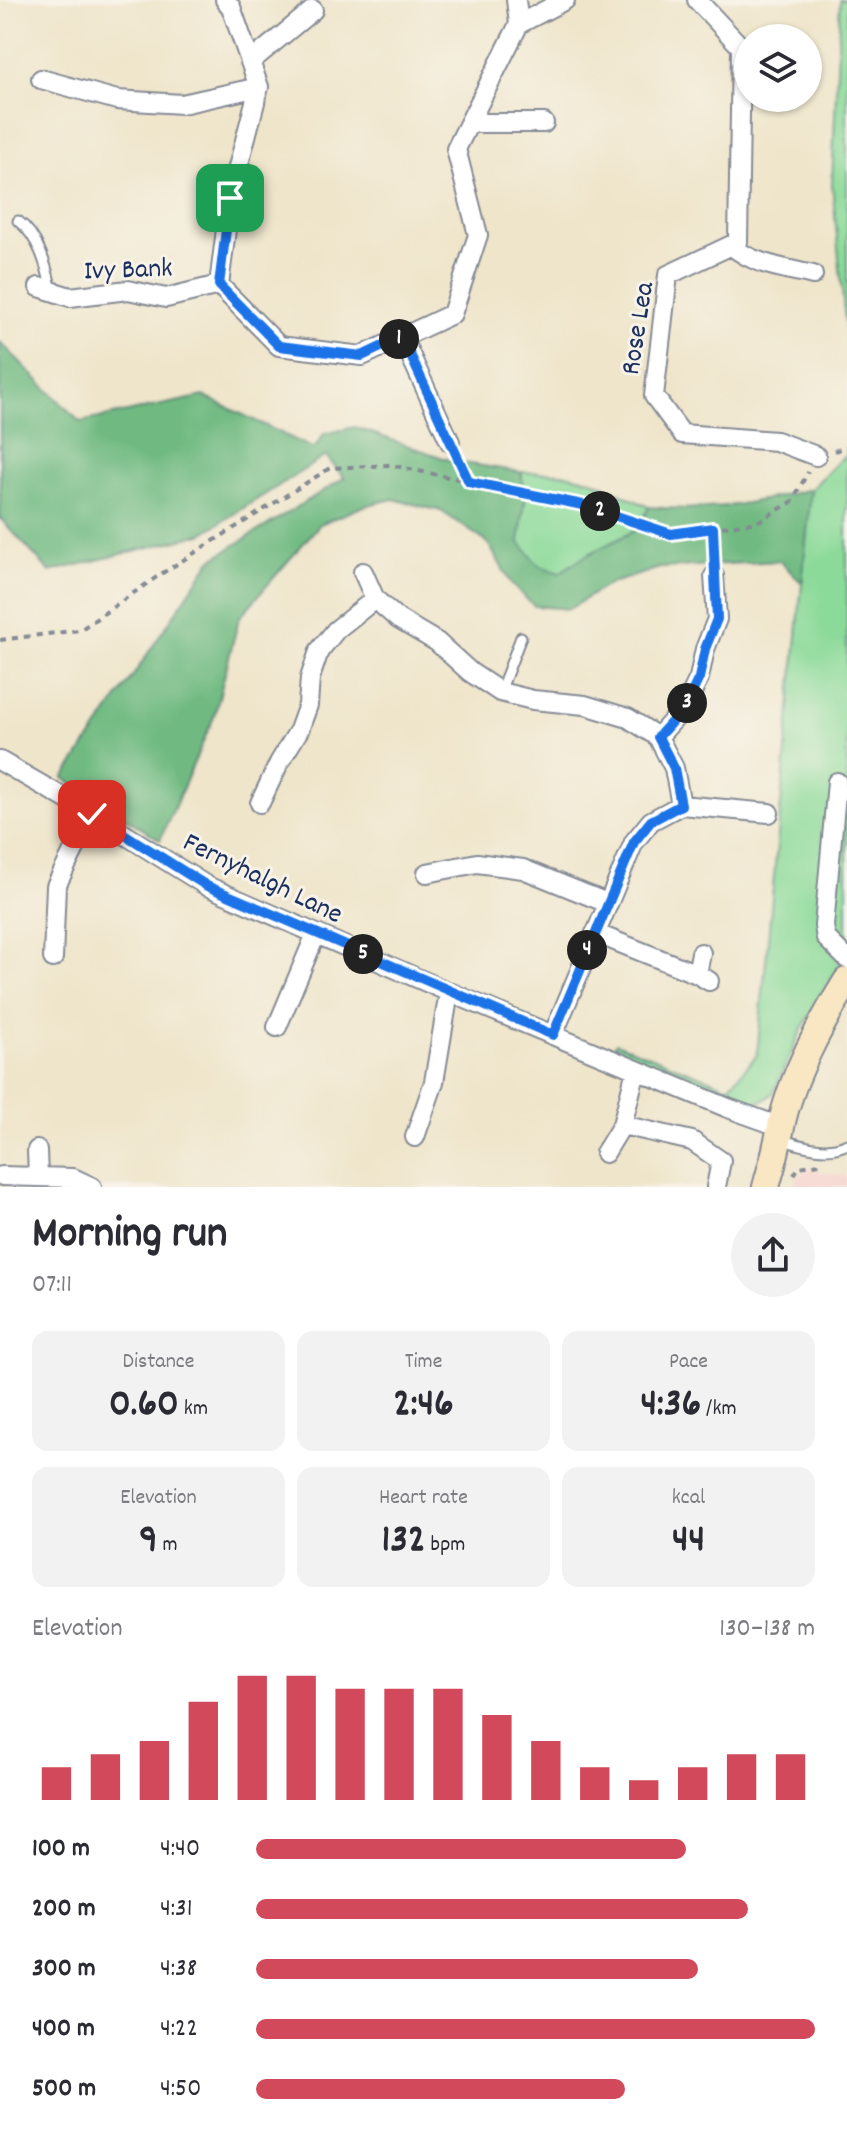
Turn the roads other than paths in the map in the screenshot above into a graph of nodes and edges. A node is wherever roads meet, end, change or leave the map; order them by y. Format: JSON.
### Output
{"nodes":[{"id":1,"x":225,"y":0,"type":"edge"},
{"id":2,"x":516,"y":0,"type":"edge"},
{"id":3,"x":565,"y":0,"type":"edge"},
{"id":4,"x":697,"y":0,"type":"edge"},
{"id":5,"x":313,"y":10,"type":"dead end"},
{"id":6,"x":519,"y":24,"type":"junction"},
{"id":7,"x":250,"y":62,"type":"junction"},
{"id":8,"x":41,"y":79,"type":"dead end"},
{"id":9,"x":259,"y":87,"type":"junction"},
{"id":10,"x":469,"y":123,"type":"junction"},
{"id":11,"x":544,"y":123,"type":"dead end"},
{"id":12,"x":18,"y":221,"type":"dead end"},
{"id":13,"x":732,"y":246,"type":"junction"},
{"id":14,"x":813,"y":275,"type":"dead end"},
{"id":15,"x":219,"y":285,"type":"junction"},
{"id":16,"x":46,"y":289,"type":"joint"},
{"id":17,"x":402,"y":337,"type":"junction"},
{"id":18,"x":450,"y":442,"type":"road end"},
{"id":19,"x":816,"y":456,"type":"road end"},
{"id":20,"x":363,"y":572,"type":"dead end"},
{"id":21,"x":714,"y":576,"type":"road end"},
{"id":22,"x":375,"y":599,"type":"junction"},
{"id":23,"x":521,"y":637,"type":"dead end"},
{"id":24,"x":500,"y":692,"type":"junction"},
{"id":25,"x":658,"y":737,"type":"junction"},
{"id":26,"x":0,"y":761,"type":"edge"},
{"id":27,"x":837,"y":782,"type":"dead end"},
{"id":28,"x":260,"y":803,"type":"dead end"},
{"id":29,"x":681,"y":805,"type":"junction"},
{"id":30,"x":769,"y":813,"type":"dead end"},
{"id":31,"x":92,"y":814,"type":"junction"},
{"id":32,"x":427,"y":873,"type":"dead end"},
{"id":33,"x":607,"y":903,"type":"junction"},
{"id":34,"x":595,"y":933,"type":"junction"},
{"id":35,"x":316,"y":934,"type":"junction"},
{"id":36,"x":701,"y":953,"type":"dead end"},
{"id":37,"x":53,"y":958,"type":"dead end"},
{"id":38,"x":847,"y":959,"type":"edge"},
{"id":39,"x":847,"y":981,"type":"edge"},
{"id":40,"x":449,"y":992,"type":"junction"},
{"id":41,"x":277,"y":1027,"type":"dead end"},
{"id":42,"x":553,"y":1035,"type":"junction"},
{"id":43,"x":636,"y":1070,"type":"junction"},
{"id":44,"x":622,"y":1125,"type":"junction"},
{"id":45,"x":780,"y":1133,"type":"junction"},
{"id":46,"x":415,"y":1137,"type":"dead end"},
{"id":47,"x":847,"y":1144,"type":"edge"},
{"id":48,"x":37,"y":1150,"type":"dead end"},
{"id":49,"x":605,"y":1153,"type":"dead end"},
{"id":50,"x":2,"y":1176,"type":"dead end"},
{"id":51,"x":38,"y":1177,"type":"junction"},
{"id":52,"x":92,"y":1187,"type":"edge"},
{"id":53,"x":716,"y":1187,"type":"edge"},
{"id":54,"x":766,"y":1187,"type":"edge"}],
"edges":[{"from":1,"to":7,"type":"street"},
{"from":2,"to":6,"type":"street"},
{"from":3,"to":6,"type":"street"},
{"from":4,"to":13,"type":"street"},
{"from":5,"to":7,"type":"street"},
{"from":6,"to":10,"type":"street"},
{"from":7,"to":9,"type":"street"},
{"from":8,"to":9,"type":"street"},
{"from":9,"to":15,"type":"street"},
{"from":10,"to":11,"type":"street"},
{"from":10,"to":17,"type":"street"},
{"from":12,"to":16,"type":"lane"},
{"from":13,"to":14,"type":"street"},
{"from":13,"to":19,"type":"street","name":"Rose Lea"},
{"from":15,"to":16,"type":"street","name":"Ivy Bank"},
{"from":15,"to":17,"type":"street"},
{"from":17,"to":18,"type":"street"},
{"from":20,"to":22,"type":"street"},
{"from":21,"to":25,"type":"street"},
{"from":22,"to":24,"type":"street"},
{"from":22,"to":28,"type":"street"},
{"from":23,"to":24,"type":"lane"},
{"from":24,"to":25,"type":"street"},
{"from":25,"to":29,"type":"street"},
{"from":26,"to":31,"type":"street","name":"Fernyhalgh Lane"},
{"from":27,"to":38,"type":"street"},
{"from":29,"to":30,"type":"street"},
{"from":29,"to":33,"type":"street"},
{"from":31,"to":35,"type":"street","name":"Fernyhalgh Lane"},
{"from":31,"to":37,"type":"street"},
{"from":32,"to":33,"type":"street"},
{"from":33,"to":34,"type":"street"},
{"from":34,"to":36,"type":"street"},
{"from":34,"to":42,"type":"street"},
{"from":35,"to":40,"type":"street","name":"Fernyhalgh Lane"},
{"from":35,"to":41,"type":"street"},
{"from":39,"to":45,"type":"street"},
{"from":40,"to":42,"type":"street","name":"Fernyhalgh Lane"},
{"from":40,"to":46,"type":"street"},
{"from":42,"to":43,"type":"street","name":"Fernyhalgh Lane"},
{"from":43,"to":44,"type":"street"},
{"from":43,"to":45,"type":"street","name":"Fernyhalgh Lane"},
{"from":44,"to":49,"type":"street"},
{"from":44,"to":53,"type":"street"},
{"from":45,"to":47,"type":"lane"},
{"from":45,"to":54,"type":"street"},
{"from":48,"to":51,"type":"street"},
{"from":50,"to":51,"type":"street"},
{"from":51,"to":52,"type":"street"}]}
